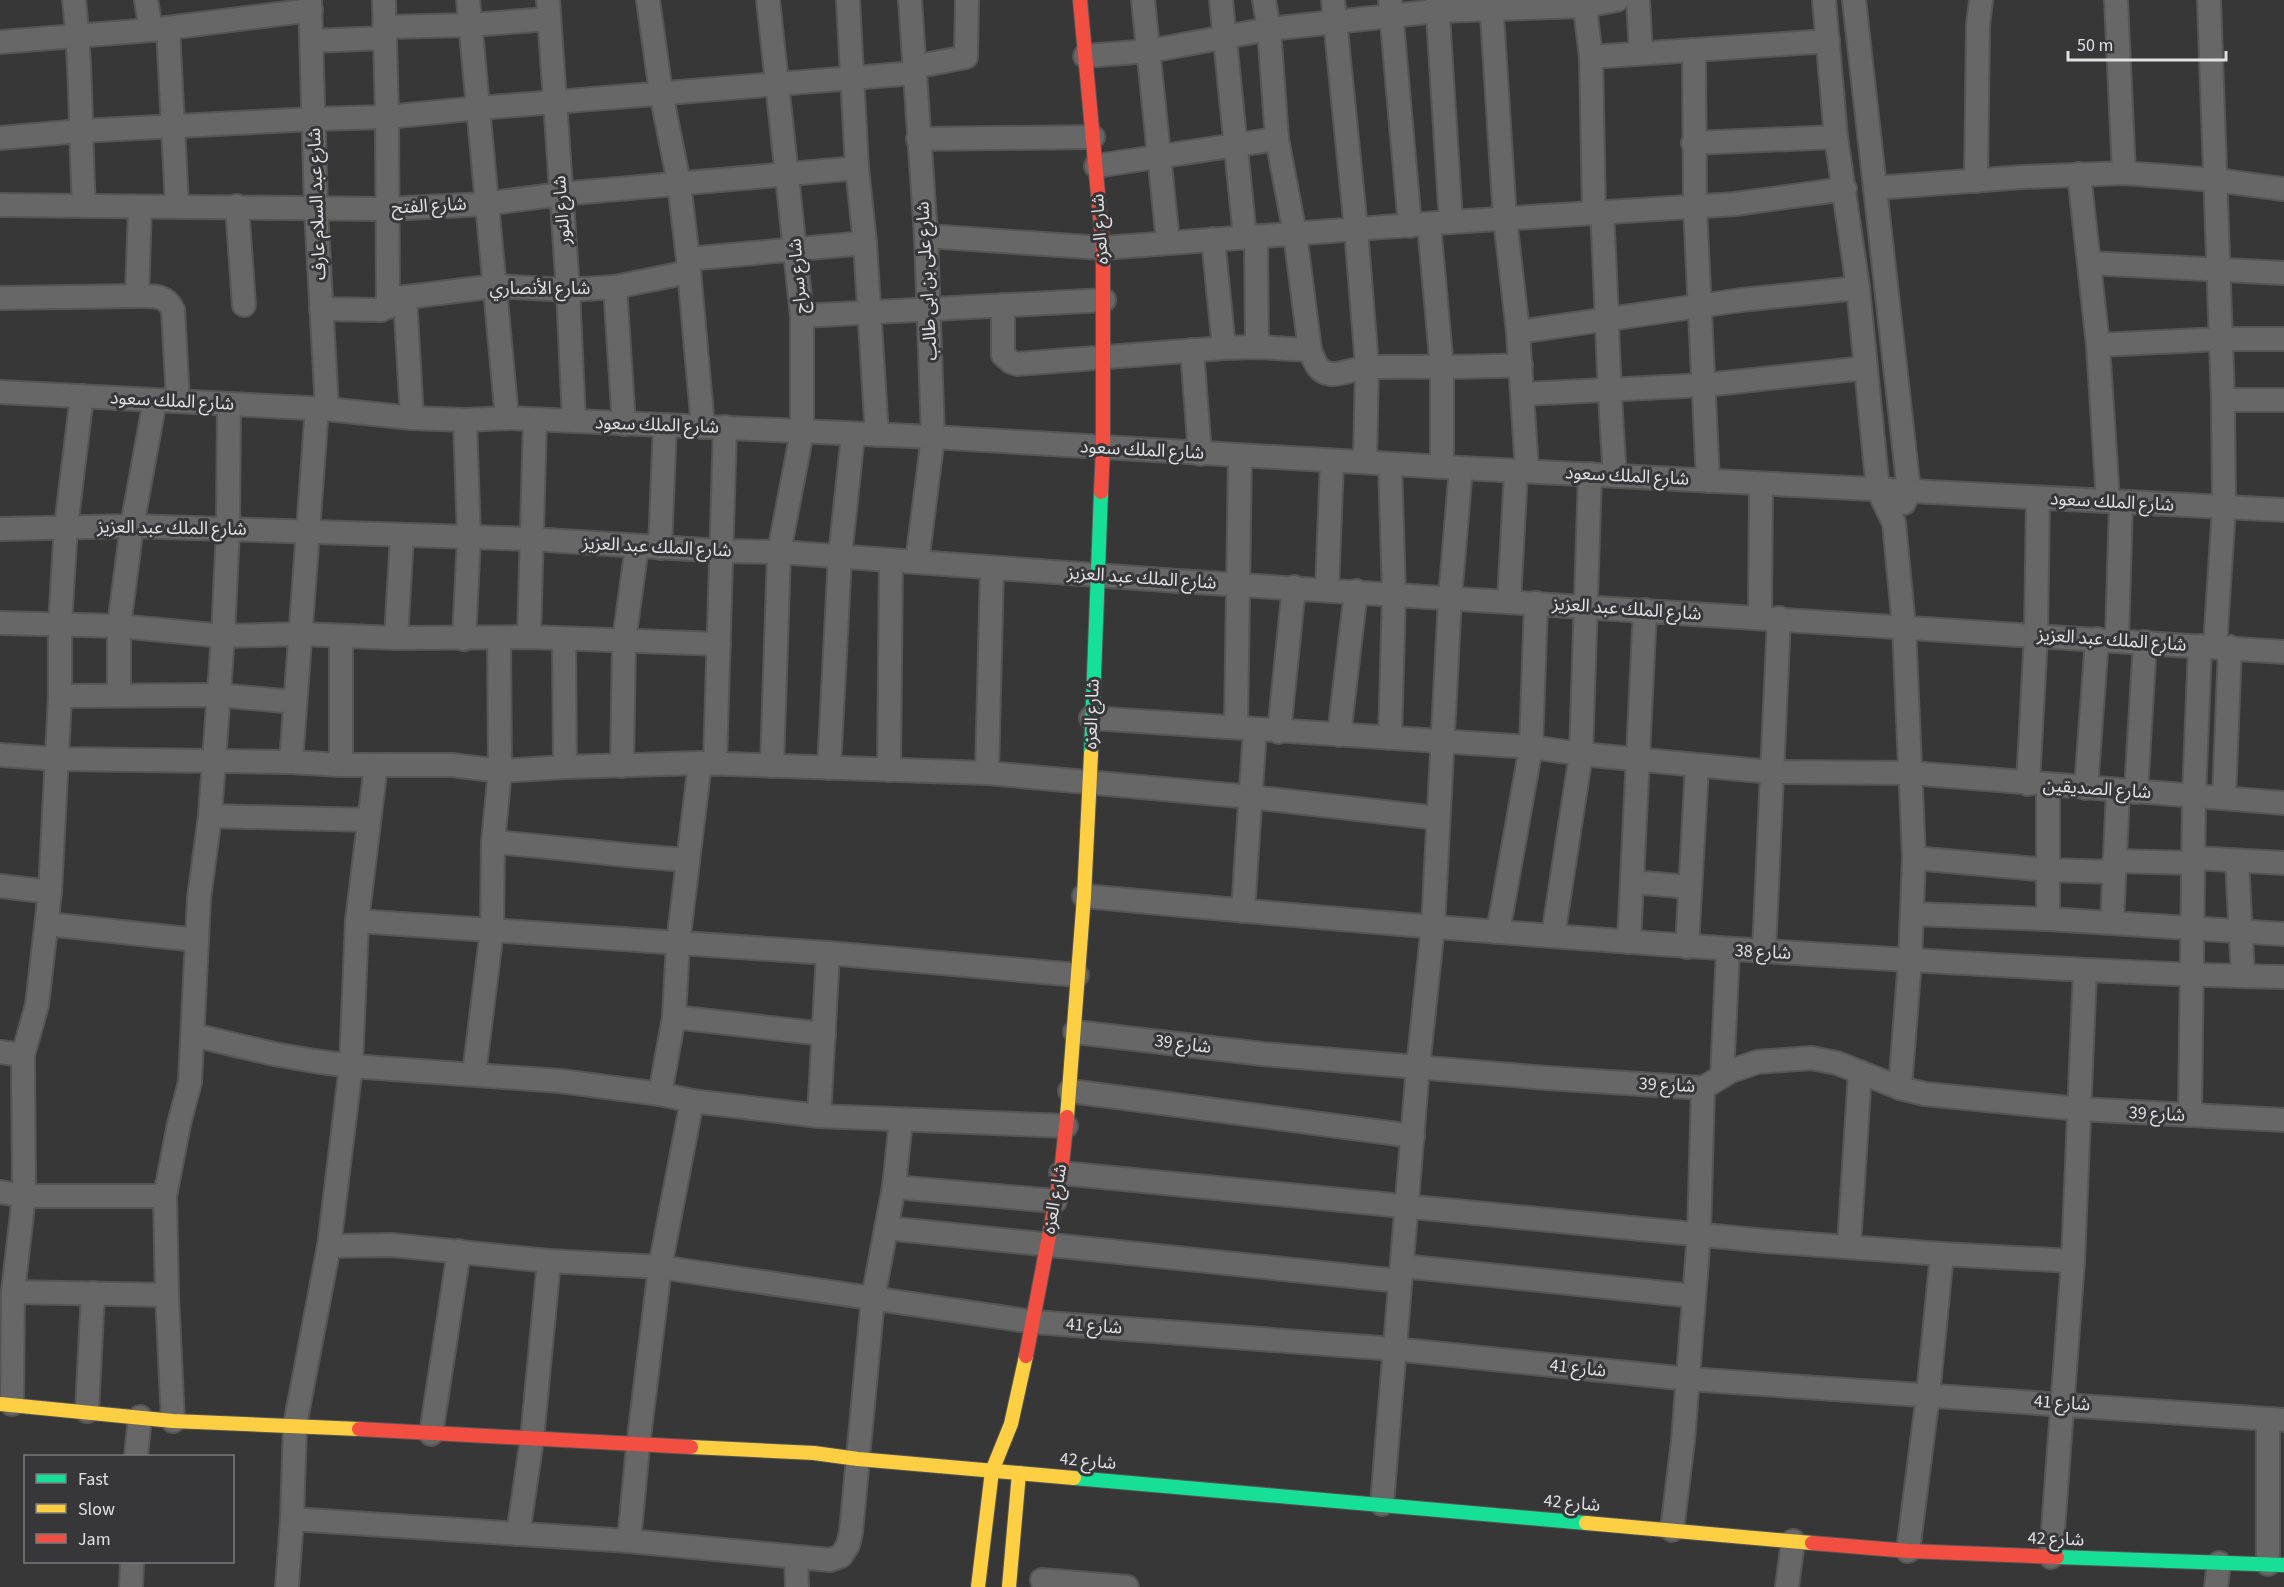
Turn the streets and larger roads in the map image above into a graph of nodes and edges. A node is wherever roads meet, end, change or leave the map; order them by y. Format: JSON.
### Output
{"nodes":[{"id":1,"x":74,"y":0,"type":"edge"},
{"id":2,"x":146,"y":0,"type":"edge"},
{"id":3,"x":384,"y":0,"type":"edge"},
{"id":4,"x":468,"y":0,"type":"edge"},
{"id":5,"x":648,"y":0,"type":"edge"},
{"id":6,"x":768,"y":0,"type":"edge"},
{"id":7,"x":848,"y":0,"type":"edge"},
{"id":8,"x":910,"y":0,"type":"edge"},
{"id":9,"x":967,"y":0,"type":"edge"},
{"id":10,"x":1080,"y":0,"type":"edge"},
{"id":11,"x":1143,"y":0,"type":"edge"},
{"id":12,"x":1221,"y":0,"type":"edge"},
{"id":13,"x":1264,"y":0,"type":"edge"},
{"id":14,"x":1333,"y":0,"type":"edge"},
{"id":15,"x":1617,"y":0,"type":"edge"},
{"id":16,"x":1638,"y":0,"type":"edge"},
{"id":17,"x":1824,"y":0,"type":"edge"},
{"id":18,"x":1854,"y":0,"type":"edge"},
{"id":19,"x":1981,"y":0,"type":"edge"},
{"id":20,"x":2116,"y":0,"type":"edge"},
{"id":21,"x":2209,"y":0,"type":"edge"},
{"id":22,"x":1584,"y":3,"type":"edge"},
{"id":23,"x":311,"y":5,"type":"edge"},
{"id":24,"x":1491,"y":5,"type":"edge"},
{"id":25,"x":1437,"y":6,"type":"edge"},
{"id":26,"x":1391,"y":8,"type":"edge"},
{"id":27,"x":549,"y":9,"type":"edge"},
{"id":28,"x":1335,"y":23,"type":"junction"},
{"id":29,"x":471,"y":25,"type":"junction"},
{"id":30,"x":159,"y":29,"type":"junction"},
{"id":31,"x":1269,"y":29,"type":"junction"},
{"id":32,"x":384,"y":32,"type":"junction"},
{"id":33,"x":78,"y":35,"type":"junction"},
{"id":34,"x":1226,"y":39,"type":"junction"},
{"id":35,"x":312,"y":41,"type":"junction"},
{"id":36,"x":1828,"y":41,"type":"junction"},
{"id":37,"x":0,"y":42,"type":"edge"},
{"id":38,"x":1694,"y":50,"type":"junction"},
{"id":39,"x":1149,"y":51,"type":"junction"},
{"id":40,"x":1641,"y":53,"type":"junction"},
{"id":41,"x":1085,"y":56,"type":"junction"},
{"id":42,"x":1591,"y":57,"type":"junction"},
{"id":43,"x":914,"y":70,"type":"junction"},
{"id":44,"x":852,"y":77,"type":"junction"},
{"id":45,"x":776,"y":83,"type":"junction"},
{"id":46,"x":661,"y":93,"type":"junction"},
{"id":47,"x":554,"y":102,"type":"junction"},
{"id":48,"x":479,"y":108,"type":"junction"},
{"id":49,"x":387,"y":117,"type":"junction"},
{"id":50,"x":314,"y":119,"type":"junction"},
{"id":51,"x":174,"y":126,"type":"junction"},
{"id":52,"x":80,"y":131,"type":"junction"},
{"id":53,"x":1093,"y":137,"type":"junction"},
{"id":54,"x":1836,"y":137,"type":"junction"},
{"id":55,"x":0,"y":138,"type":"edge"},
{"id":56,"x":918,"y":139,"type":"junction"},
{"id":57,"x":1277,"y":139,"type":"junction"},
{"id":58,"x":1693,"y":143,"type":"junction"},
{"id":59,"x":1234,"y":146,"type":"junction"},
{"id":60,"x":1158,"y":156,"type":"junction"},
{"id":61,"x":1096,"y":166,"type":"junction"},
{"id":62,"x":857,"y":168,"type":"junction"},
{"id":63,"x":2124,"y":173,"type":"junction"},
{"id":64,"x":2079,"y":174,"type":"junction"},
{"id":65,"x":788,"y":176,"type":"junction"},
{"id":66,"x":2216,"y":180,"type":"junction"},
{"id":67,"x":1976,"y":181,"type":"junction"},
{"id":68,"x":679,"y":183,"type":"junction"},
{"id":69,"x":1875,"y":188,"type":"junction"},
{"id":70,"x":1845,"y":189,"type":"junction"},
{"id":71,"x":2284,"y":189,"type":"edge"},
{"id":72,"x":561,"y":194,"type":"junction"},
{"id":73,"x":485,"y":204,"type":"junction"},
{"id":74,"x":0,"y":205,"type":"edge"},
{"id":75,"x":84,"y":205,"type":"junction"},
{"id":76,"x":177,"y":206,"type":"junction"},
{"id":77,"x":237,"y":206,"type":"junction"},
{"id":78,"x":140,"y":207,"type":"junction"},
{"id":79,"x":1695,"y":207,"type":"junction"},
{"id":80,"x":316,"y":209,"type":"junction"},
{"id":81,"x":387,"y":209,"type":"junction"},
{"id":82,"x":1598,"y":212,"type":"junction"},
{"id":83,"x":1505,"y":219,"type":"junction"},
{"id":84,"x":1430,"y":224,"type":"junction"},
{"id":85,"x":1356,"y":229,"type":"junction"},
{"id":86,"x":1295,"y":234,"type":"junction"},
{"id":87,"x":926,"y":236,"type":"junction"},
{"id":88,"x":1251,"y":237,"type":"junction"},
{"id":89,"x":1214,"y":239,"type":"junction"},
{"id":90,"x":1168,"y":242,"type":"junction"},
{"id":91,"x":865,"y":243,"type":"junction"},
{"id":92,"x":795,"y":248,"type":"junction"},
{"id":93,"x":1103,"y":248,"type":"junction"},
{"id":94,"x":2089,"y":263,"type":"junction"},
{"id":95,"x":689,"y":266,"type":"junction"},
{"id":96,"x":2217,"y":269,"type":"junction"},
{"id":97,"x":2284,"y":273,"type":"edge"},
{"id":98,"x":496,"y":286,"type":"junction"},
{"id":99,"x":615,"y":287,"type":"junction"},
{"id":100,"x":1858,"y":288,"type":"junction"},
{"id":101,"x":568,"y":290,"type":"junction"},
{"id":102,"x":137,"y":296,"type":"junction"},
{"id":103,"x":0,"y":298,"type":"edge"},
{"id":104,"x":1104,"y":300,"type":"junction"},
{"id":105,"x":396,"y":302,"type":"junction"},
{"id":106,"x":244,"y":305,"type":"dead end"},
{"id":107,"x":1003,"y":305,"type":"junction"},
{"id":108,"x":1699,"y":307,"type":"junction"},
{"id":109,"x":321,"y":309,"type":"junction"},
{"id":110,"x":929,"y":309,"type":"junction"},
{"id":111,"x":870,"y":312,"type":"junction"},
{"id":112,"x":802,"y":316,"type":"junction"},
{"id":113,"x":1608,"y":320,"type":"junction"},
{"id":114,"x":1518,"y":332,"type":"junction"},
{"id":115,"x":2220,"y":339,"type":"junction"},
{"id":116,"x":2284,"y":339,"type":"edge"},
{"id":117,"x":2098,"y":345,"type":"junction"},
{"id":118,"x":1257,"y":346,"type":"junction"},
{"id":119,"x":1224,"y":348,"type":"junction"},
{"id":120,"x":1192,"y":350,"type":"junction"},
{"id":121,"x":1310,"y":350,"type":"junction"},
{"id":122,"x":1103,"y":357,"type":"junction"},
{"id":123,"x":1521,"y":365,"type":"junction"},
{"id":124,"x":1367,"y":366,"type":"junction"},
{"id":125,"x":1442,"y":368,"type":"junction"},
{"id":126,"x":1865,"y":368,"type":"junction"},
{"id":127,"x":1705,"y":385,"type":"junction"},
{"id":128,"x":1608,"y":390,"type":"junction"},
{"id":129,"x":0,"y":392,"type":"edge"},
{"id":130,"x":1523,"y":394,"type":"junction"},
{"id":131,"x":82,"y":396,"type":"junction"},
{"id":132,"x":155,"y":400,"type":"junction"},
{"id":133,"x":2223,"y":400,"type":"junction"},
{"id":134,"x":2284,"y":400,"type":"edge"},
{"id":135,"x":178,"y":401,"type":"junction"},
{"id":136,"x":230,"y":404,"type":"junction"},
{"id":137,"x":322,"y":409,"type":"junction"},
{"id":138,"x":412,"y":418,"type":"junction"},
{"id":139,"x":507,"y":418,"type":"junction"},
{"id":140,"x":465,"y":420,"type":"junction"},
{"id":141,"x":535,"y":420,"type":"junction"},
{"id":142,"x":574,"y":421,"type":"junction"},
{"id":143,"x":624,"y":424,"type":"junction"},
{"id":144,"x":665,"y":425,"type":"junction"},
{"id":145,"x":714,"y":427,"type":"junction"},
{"id":146,"x":802,"y":432,"type":"junction"},
{"id":147,"x":853,"y":435,"type":"junction"},
{"id":148,"x":877,"y":435,"type":"junction"},
{"id":149,"x":933,"y":437,"type":"junction"},
{"id":150,"x":1103,"y":448,"type":"junction"},
{"id":151,"x":1200,"y":454,"type":"junction"},
{"id":152,"x":1240,"y":456,"type":"junction"},
{"id":153,"x":1332,"y":460,"type":"junction"},
{"id":154,"x":1365,"y":462,"type":"junction"},
{"id":155,"x":1390,"y":464,"type":"junction"},
{"id":156,"x":1451,"y":467,"type":"junction"},
{"id":157,"x":1521,"y":471,"type":"junction"},
{"id":158,"x":1590,"y":474,"type":"junction"},
{"id":159,"x":1615,"y":475,"type":"junction"},
{"id":160,"x":1708,"y":481,"type":"junction"},
{"id":161,"x":1761,"y":484,"type":"junction"},
{"id":162,"x":1878,"y":490,"type":"junction"},
{"id":163,"x":1909,"y":491,"type":"junction"},
{"id":164,"x":2038,"y":498,"type":"junction"},
{"id":165,"x":2115,"y":502,"type":"junction"},
{"id":166,"x":2224,"y":508,"type":"junction"},
{"id":167,"x":2284,"y":510,"type":"edge"},
{"id":168,"x":1894,"y":523,"type":"junction"},
{"id":169,"x":66,"y":526,"type":"junction"},
{"id":170,"x":132,"y":526,"type":"junction"},
{"id":171,"x":0,"y":529,"type":"edge"},
{"id":172,"x":228,"y":529,"type":"junction"},
{"id":173,"x":310,"y":532,"type":"junction"},
{"id":174,"x":402,"y":536,"type":"junction"},
{"id":175,"x":469,"y":538,"type":"junction"},
{"id":176,"x":531,"y":539,"type":"junction"},
{"id":177,"x":637,"y":546,"type":"junction"},
{"id":178,"x":660,"y":548,"type":"junction"},
{"id":179,"x":721,"y":551,"type":"junction"},
{"id":180,"x":779,"y":552,"type":"junction"},
{"id":181,"x":840,"y":556,"type":"junction"},
{"id":182,"x":891,"y":560,"type":"junction"},
{"id":183,"x":917,"y":562,"type":"junction"},
{"id":184,"x":992,"y":568,"type":"junction"},
{"id":185,"x":1096,"y":574,"type":"junction"},
{"id":186,"x":1237,"y":584,"type":"junction"},
{"id":187,"x":1294,"y":587,"type":"junction"},
{"id":188,"x":1327,"y":590,"type":"junction"},
{"id":189,"x":1356,"y":591,"type":"junction"},
{"id":190,"x":1394,"y":594,"type":"junction"},
{"id":191,"x":1450,"y":598,"type":"junction"},
{"id":192,"x":1509,"y":602,"type":"junction"},
{"id":193,"x":1536,"y":603,"type":"junction"},
{"id":194,"x":1587,"y":607,"type":"junction"},
{"id":195,"x":1645,"y":610,"type":"junction"},
{"id":196,"x":1770,"y":618,"type":"junction"},
{"id":197,"x":0,"y":622,"type":"edge"},
{"id":198,"x":60,"y":624,"type":"junction"},
{"id":199,"x":119,"y":626,"type":"junction"},
{"id":200,"x":1904,"y":627,"type":"junction"},
{"id":201,"x":301,"y":634,"type":"junction"},
{"id":202,"x":2036,"y":635,"type":"junction"},
{"id":203,"x":223,"y":636,"type":"junction"},
{"id":204,"x":340,"y":636,"type":"junction"},
{"id":205,"x":529,"y":637,"type":"junction"},
{"id":206,"x":396,"y":638,"type":"junction"},
{"id":207,"x":499,"y":638,"type":"junction"},
{"id":208,"x":464,"y":639,"type":"junction"},
{"id":209,"x":564,"y":639,"type":"junction"},
{"id":210,"x":2107,"y":640,"type":"junction"},
{"id":211,"x":624,"y":641,"type":"junction"},
{"id":212,"x":2145,"y":642,"type":"junction"},
{"id":213,"x":719,"y":644,"type":"junction"},
{"id":214,"x":2215,"y":646,"type":"junction"},
{"id":215,"x":2284,"y":652,"type":"edge"},
{"id":216,"x":119,"y":694,"type":"junction"},
{"id":217,"x":218,"y":695,"type":"junction"},
{"id":218,"x":60,"y":696,"type":"junction"},
{"id":219,"x":295,"y":702,"type":"junction"},
{"id":220,"x":1091,"y":718,"type":"junction"},
{"id":221,"x":1246,"y":728,"type":"junction"},
{"id":222,"x":1279,"y":732,"type":"junction"},
{"id":223,"x":1339,"y":735,"type":"junction"},
{"id":224,"x":1390,"y":738,"type":"junction"},
{"id":225,"x":1442,"y":742,"type":"junction"},
{"id":226,"x":1530,"y":747,"type":"junction"},
{"id":227,"x":1581,"y":754,"type":"junction"},
{"id":228,"x":0,"y":755,"type":"edge"},
{"id":229,"x":57,"y":759,"type":"junction"},
{"id":230,"x":1637,"y":759,"type":"junction"},
{"id":231,"x":213,"y":760,"type":"junction"},
{"id":232,"x":291,"y":762,"type":"junction"},
{"id":233,"x":707,"y":763,"type":"junction"},
{"id":234,"x":341,"y":765,"type":"junction"},
{"id":235,"x":376,"y":765,"type":"junction"},
{"id":236,"x":565,"y":766,"type":"junction"},
{"id":237,"x":622,"y":766,"type":"junction"},
{"id":238,"x":772,"y":766,"type":"junction"},
{"id":239,"x":1697,"y":766,"type":"junction"},
{"id":240,"x":829,"y":768,"type":"junction"},
{"id":241,"x":889,"y":770,"type":"junction"},
{"id":242,"x":500,"y":771,"type":"junction"},
{"id":243,"x":987,"y":772,"type":"junction"},
{"id":244,"x":1771,"y":772,"type":"junction"},
{"id":245,"x":1911,"y":773,"type":"junction"},
{"id":246,"x":1090,"y":784,"type":"junction"},
{"id":247,"x":2038,"y":784,"type":"junction"},
{"id":248,"x":2086,"y":788,"type":"junction"},
{"id":249,"x":2127,"y":791,"type":"junction"},
{"id":250,"x":2194,"y":796,"type":"junction"},
{"id":251,"x":1251,"y":797,"type":"junction"},
{"id":252,"x":2224,"y":798,"type":"junction"},
{"id":253,"x":2284,"y":803,"type":"edge"},
{"id":254,"x":210,"y":816,"type":"junction"},
{"id":255,"x":1437,"y":818,"type":"junction"},
{"id":256,"x":368,"y":820,"type":"junction"},
{"id":257,"x":493,"y":842,"type":"junction"},
{"id":258,"x":1914,"y":858,"type":"junction"},
{"id":259,"x":688,"y":860,"type":"junction"},
{"id":260,"x":2194,"y":860,"type":"junction"},
{"id":261,"x":2237,"y":861,"type":"junction"},
{"id":262,"x":2284,"y":863,"type":"edge"},
{"id":263,"x":2114,"y":866,"type":"junction"},
{"id":264,"x":2048,"y":870,"type":"junction"},
{"id":265,"x":1632,"y":882,"type":"junction"},
{"id":266,"x":0,"y":886,"type":"edge"},
{"id":267,"x":1690,"y":887,"type":"junction"},
{"id":268,"x":50,"y":892,"type":"junction"},
{"id":269,"x":1084,"y":896,"type":"junction"},
{"id":270,"x":1243,"y":911,"type":"junction"},
{"id":271,"x":1912,"y":914,"type":"junction"},
{"id":272,"x":2048,"y":919,"type":"junction"},
{"id":273,"x":357,"y":921,"type":"junction"},
{"id":274,"x":2112,"y":923,"type":"junction"},
{"id":275,"x":47,"y":924,"type":"junction"},
{"id":276,"x":1433,"y":926,"type":"junction"},
{"id":277,"x":2194,"y":928,"type":"junction"},
{"id":278,"x":492,"y":930,"type":"junction"},
{"id":279,"x":1498,"y":932,"type":"junction"},
{"id":280,"x":2241,"y":933,"type":"junction"},
{"id":281,"x":2284,"y":934,"type":"edge"},
{"id":282,"x":1553,"y":936,"type":"junction"},
{"id":283,"x":197,"y":940,"type":"junction"},
{"id":284,"x":1629,"y":942,"type":"junction"},
{"id":285,"x":678,"y":943,"type":"junction"},
{"id":286,"x":1687,"y":947,"type":"junction"},
{"id":287,"x":1728,"y":950,"type":"junction"},
{"id":288,"x":1764,"y":952,"type":"junction"},
{"id":289,"x":828,"y":953,"type":"junction"},
{"id":290,"x":1910,"y":960,"type":"junction"},
{"id":291,"x":2085,"y":970,"type":"junction"},
{"id":292,"x":2193,"y":973,"type":"junction"},
{"id":293,"x":1077,"y":975,"type":"junction"},
{"id":294,"x":2243,"y":976,"type":"junction"},
{"id":295,"x":2284,"y":977,"type":"edge"},
{"id":296,"x":674,"y":1017,"type":"junction"},
{"id":297,"x":1075,"y":1032,"type":"junction"},
{"id":298,"x":824,"y":1034,"type":"junction"},
{"id":299,"x":193,"y":1035,"type":"junction"},
{"id":300,"x":0,"y":1052,"type":"edge"},
{"id":301,"x":23,"y":1055,"type":"junction"},
{"id":302,"x":351,"y":1066,"type":"junction"},
{"id":303,"x":1418,"y":1067,"type":"junction"},
{"id":304,"x":1860,"y":1072,"type":"junction"},
{"id":305,"x":474,"y":1074,"type":"junction"},
{"id":306,"x":1712,"y":1082,"type":"junction"},
{"id":307,"x":1900,"y":1088,"type":"junction"},
{"id":308,"x":1070,"y":1091,"type":"junction"},
{"id":309,"x":660,"y":1094,"type":"junction"},
{"id":310,"x":692,"y":1101,"type":"junction"},
{"id":311,"x":2079,"y":1109,"type":"junction"},
{"id":312,"x":819,"y":1116,"type":"junction"},
{"id":313,"x":2190,"y":1116,"type":"junction"},
{"id":314,"x":901,"y":1120,"type":"junction"},
{"id":315,"x":2284,"y":1120,"type":"edge"},
{"id":316,"x":1066,"y":1126,"type":"junction"},
{"id":317,"x":1413,"y":1136,"type":"junction"},
{"id":318,"x":1061,"y":1173,"type":"junction"},
{"id":319,"x":894,"y":1187,"type":"junction"},
{"id":320,"x":0,"y":1192,"type":"edge"},
{"id":321,"x":24,"y":1196,"type":"junction"},
{"id":322,"x":165,"y":1196,"type":"junction"},
{"id":323,"x":1055,"y":1201,"type":"junction"},
{"id":324,"x":1407,"y":1206,"type":"junction"},
{"id":325,"x":886,"y":1228,"type":"junction"},
{"id":326,"x":1699,"y":1234,"type":"junction"},
{"id":327,"x":1849,"y":1245,"type":"junction"},
{"id":328,"x":329,"y":1246,"type":"junction"},
{"id":329,"x":1047,"y":1246,"type":"junction"},
{"id":330,"x":459,"y":1251,"type":"junction"},
{"id":331,"x":1942,"y":1254,"type":"junction"},
{"id":332,"x":549,"y":1261,"type":"junction"},
{"id":333,"x":2073,"y":1261,"type":"junction"},
{"id":334,"x":660,"y":1267,"type":"junction"},
{"id":335,"x":1401,"y":1274,"type":"junction"},
{"id":336,"x":13,"y":1292,"type":"junction"},
{"id":337,"x":93,"y":1293,"type":"junction"},
{"id":338,"x":167,"y":1295,"type":"junction"},
{"id":339,"x":1694,"y":1296,"type":"junction"},
{"id":340,"x":873,"y":1298,"type":"junction"},
{"id":341,"x":1034,"y":1322,"type":"junction"},
{"id":342,"x":1394,"y":1349,"type":"junction"},
{"id":343,"x":1688,"y":1379,"type":"junction"},
{"id":344,"x":1928,"y":1395,"type":"junction"},
{"id":345,"x":2062,"y":1403,"type":"junction"},
{"id":346,"x":6,"y":1404,"type":"edge"},
{"id":347,"x":87,"y":1411,"type":"junction"},
{"id":348,"x":140,"y":1417,"type":"junction"},
{"id":349,"x":2276,"y":1419,"type":"edge"},
{"id":350,"x":173,"y":1421,"type":"junction"},
{"id":351,"x":1011,"y":1424,"type":"junction"},
{"id":352,"x":295,"y":1425,"type":"junction"},
{"id":353,"x":431,"y":1434,"type":"junction"},
{"id":354,"x":532,"y":1439,"type":"junction"},
{"id":355,"x":638,"y":1446,"type":"junction"},
{"id":356,"x":136,"y":1455,"type":"edge"},
{"id":357,"x":858,"y":1459,"type":"junction"},
{"id":358,"x":992,"y":1470,"type":"junction"},
{"id":359,"x":1019,"y":1473,"type":"junction"},
{"id":360,"x":1382,"y":1504,"type":"junction"},
{"id":361,"x":292,"y":1519,"type":"junction"},
{"id":362,"x":1672,"y":1530,"type":"junction"},
{"id":363,"x":518,"y":1534,"type":"junction"},
{"id":364,"x":629,"y":1541,"type":"junction"},
{"id":365,"x":1793,"y":1541,"type":"junction"},
{"id":366,"x":1908,"y":1551,"type":"junction"},
{"id":367,"x":796,"y":1557,"type":"junction"},
{"id":368,"x":2051,"y":1557,"type":"junction"},
{"id":369,"x":132,"y":1563,"type":"edge"},
{"id":370,"x":2219,"y":1563,"type":"junction"},
{"id":371,"x":2276,"y":1564,"type":"edge"},
{"id":372,"x":1042,"y":1580,"type":"dead end"},
{"id":373,"x":131,"y":1587,"type":"edge"},
{"id":374,"x":287,"y":1587,"type":"edge"},
{"id":375,"x":797,"y":1587,"type":"edge"},
{"id":376,"x":978,"y":1587,"type":"edge"},
{"id":377,"x":1009,"y":1587,"type":"edge"},
{"id":378,"x":1127,"y":1587,"type":"edge"},
{"id":379,"x":1788,"y":1587,"type":"edge"},
{"id":380,"x":2216,"y":1587,"type":"edge"}],
"edges":[{"from":1,"to":33,"type":"street"},
{"from":2,"to":30,"type":"street"},
{"from":3,"to":32,"type":"street"},
{"from":4,"to":29,"type":"street"},
{"from":5,"to":46,"type":"street"},
{"from":6,"to":45,"type":"street","name":"شارع سراج"},
{"from":7,"to":44,"type":"street"},
{"from":8,"to":43,"type":"street","name":"شارع على بن ابى طالب"},
{"from":9,"to":43,"type":"street"},
{"from":10,"to":41,"type":"street","name":"شارع العزه"},
{"from":11,"to":39,"type":"street"},
{"from":12,"to":34,"type":"street"},
{"from":13,"to":31,"type":"street"},
{"from":14,"to":28,"type":"street"},
{"from":15,"to":22,"type":"street"},
{"from":16,"to":40,"type":"street"},
{"from":17,"to":36,"type":"street"},
{"from":18,"to":69,"type":"street"},
{"from":19,"to":67,"type":"street"},
{"from":20,"to":63,"type":"street"},
{"from":21,"to":66,"type":"street"},
{"from":22,"to":24,"type":"street"},
{"from":22,"to":42,"type":"street"},
{"from":23,"to":30,"type":"street"},
{"from":23,"to":35,"type":"street","name":"شارع عبد السلام عارف"},
{"from":24,"to":25,"type":"street"},
{"from":24,"to":83,"type":"street"},
{"from":25,"to":26,"type":"street"},
{"from":25,"to":84,"type":"street"},
{"from":26,"to":28,"type":"street"},
{"from":26,"to":84,"type":"street"},
{"from":27,"to":29,"type":"street"},
{"from":27,"to":47,"type":"street","name":"شارع النور"},
{"from":28,"to":31,"type":"street"},
{"from":28,"to":85,"type":"street"},
{"from":29,"to":32,"type":"street"},
{"from":29,"to":48,"type":"street"},
{"from":30,"to":33,"type":"street"},
{"from":30,"to":51,"type":"street"},
{"from":31,"to":34,"type":"street"},
{"from":31,"to":57,"type":"street"},
{"from":32,"to":35,"type":"street"},
{"from":32,"to":49,"type":"street"},
{"from":33,"to":37,"type":"street"},
{"from":33,"to":52,"type":"street"},
{"from":34,"to":39,"type":"street"},
{"from":34,"to":59,"type":"street"},
{"from":35,"to":50,"type":"street","name":"شارع عبد السلام عارف"},
{"from":36,"to":38,"type":"street"},
{"from":36,"to":54,"type":"street"},
{"from":38,"to":40,"type":"street"},
{"from":38,"to":58,"type":"street"},
{"from":39,"to":41,"type":"street"},
{"from":39,"to":60,"type":"street"},
{"from":40,"to":42,"type":"street"},
{"from":41,"to":53,"type":"street","name":"شارع العزه"},
{"from":42,"to":82,"type":"street"},
{"from":43,"to":44,"type":"street"},
{"from":43,"to":56,"type":"street","name":"شارع على بن ابى طالب"},
{"from":44,"to":45,"type":"street"},
{"from":44,"to":62,"type":"street"},
{"from":45,"to":46,"type":"street"},
{"from":45,"to":65,"type":"street","name":"شارع سراج"},
{"from":46,"to":47,"type":"street"},
{"from":46,"to":68,"type":"street"},
{"from":47,"to":48,"type":"street"},
{"from":47,"to":72,"type":"street","name":"شارع النور"},
{"from":48,"to":49,"type":"street"},
{"from":48,"to":73,"type":"street"},
{"from":49,"to":50,"type":"street"},
{"from":49,"to":81,"type":"street"},
{"from":50,"to":51,"type":"street"},
{"from":50,"to":80,"type":"street","name":"شارع عبد السلام عارف"},
{"from":51,"to":52,"type":"street"},
{"from":51,"to":76,"type":"street"},
{"from":52,"to":55,"type":"street"},
{"from":52,"to":75,"type":"street"},
{"from":53,"to":56,"type":"street"},
{"from":53,"to":61,"type":"street","name":"شارع العزه"},
{"from":54,"to":58,"type":"street"},
{"from":54,"to":70,"type":"street"},
{"from":56,"to":87,"type":"street","name":"شارع على بن ابى طالب"},
{"from":57,"to":59,"type":"street"},
{"from":57,"to":86,"type":"street"},
{"from":58,"to":79,"type":"street"},
{"from":59,"to":60,"type":"street"},
{"from":59,"to":88,"type":"street"},
{"from":60,"to":61,"type":"street"},
{"from":60,"to":90,"type":"street"},
{"from":61,"to":93,"type":"street","name":"شارع العزه"},
{"from":62,"to":65,"type":"street","name":"شارع الفتح"},
{"from":62,"to":91,"type":"street"},
{"from":63,"to":64,"type":"street"},
{"from":63,"to":66,"type":"street"},
{"from":64,"to":67,"type":"street"},
{"from":64,"to":94,"type":"street"},
{"from":65,"to":68,"type":"street","name":"شارع الفتح"},
{"from":65,"to":92,"type":"street","name":"شارع سراج"},
{"from":66,"to":71,"type":"street"},
{"from":66,"to":96,"type":"street"},
{"from":67,"to":69,"type":"street"},
{"from":68,"to":72,"type":"street","name":"شارع الفتح"},
{"from":68,"to":95,"type":"street"},
{"from":69,"to":163,"type":"street"},
{"from":70,"to":79,"type":"street"},
{"from":70,"to":100,"type":"street"},
{"from":72,"to":73,"type":"street","name":"شارع الفتح"},
{"from":72,"to":101,"type":"street","name":"شارع النور"},
{"from":73,"to":81,"type":"street","name":"شارع الفتح"},
{"from":73,"to":98,"type":"street"},
{"from":74,"to":75,"type":"street","name":"شارع الفتح"},
{"from":75,"to":78,"type":"street","name":"شارع الفتح"},
{"from":76,"to":77,"type":"street","name":"شارع الفتح"},
{"from":76,"to":78,"type":"street","name":"شارع الفتح"},
{"from":77,"to":80,"type":"street","name":"شارع الفتح"},
{"from":77,"to":106,"type":"street"},
{"from":78,"to":102,"type":"street"},
{"from":79,"to":82,"type":"street"},
{"from":79,"to":108,"type":"street"},
{"from":80,"to":81,"type":"street","name":"شارع الفتح"},
{"from":80,"to":109,"type":"street","name":"شارع عبد السلام عارف"},
{"from":81,"to":105,"type":"street"},
{"from":82,"to":83,"type":"street"},
{"from":82,"to":113,"type":"street"},
{"from":83,"to":84,"type":"street"},
{"from":83,"to":114,"type":"street"},
{"from":84,"to":85,"type":"street"},
{"from":84,"to":125,"type":"street"},
{"from":85,"to":86,"type":"street"},
{"from":85,"to":124,"type":"street"},
{"from":86,"to":88,"type":"street"},
{"from":86,"to":121,"type":"street"},
{"from":87,"to":93,"type":"street"},
{"from":87,"to":110,"type":"street","name":"شارع على بن ابى طالب"},
{"from":88,"to":89,"type":"street"},
{"from":88,"to":118,"type":"street"},
{"from":89,"to":90,"type":"street"},
{"from":89,"to":119,"type":"street"},
{"from":90,"to":93,"type":"street"},
{"from":91,"to":92,"type":"street","name":"شارع الأنصاري"},
{"from":91,"to":111,"type":"street"},
{"from":92,"to":95,"type":"street","name":"شارع الأنصاري"},
{"from":92,"to":112,"type":"street","name":"شارع سراج"},
{"from":93,"to":104,"type":"street","name":"شارع العزه"},
{"from":94,"to":96,"type":"street"},
{"from":94,"to":117,"type":"street"},
{"from":95,"to":99,"type":"street","name":"شارع الأنصاري"},
{"from":95,"to":145,"type":"street"},
{"from":96,"to":97,"type":"street"},
{"from":96,"to":115,"type":"street"},
{"from":98,"to":101,"type":"street","name":"شارع الأنصاري"},
{"from":98,"to":105,"type":"street","name":"شارع الأنصاري"},
{"from":98,"to":139,"type":"street"},
{"from":99,"to":101,"type":"street","name":"شارع الأنصاري"},
{"from":99,"to":143,"type":"street"},
{"from":100,"to":108,"type":"street"},
{"from":100,"to":126,"type":"street"},
{"from":101,"to":142,"type":"street","name":"شارع النور"},
{"from":102,"to":103,"type":"street"},
{"from":102,"to":135,"type":"street"},
{"from":104,"to":107,"type":"street"},
{"from":104,"to":122,"type":"street","name":"شارع العزه"},
{"from":105,"to":109,"type":"street","name":"شارع الأنصاري"},
{"from":105,"to":138,"type":"street"},
{"from":107,"to":110,"type":"street"},
{"from":107,"to":122,"type":"street"},
{"from":108,"to":113,"type":"street"},
{"from":108,"to":127,"type":"street"},
{"from":109,"to":137,"type":"street","name":"شارع عبد السلام عارف"},
{"from":110,"to":111,"type":"street"},
{"from":110,"to":149,"type":"street","name":"شارع على بن ابى طالب"},
{"from":111,"to":112,"type":"street"},
{"from":111,"to":148,"type":"street"},
{"from":112,"to":146,"type":"street","name":"شارع سراج"},
{"from":113,"to":114,"type":"street"},
{"from":113,"to":128,"type":"street"},
{"from":114,"to":123,"type":"street"},
{"from":115,"to":116,"type":"street"},
{"from":115,"to":117,"type":"street"},
{"from":115,"to":133,"type":"street"},
{"from":117,"to":165,"type":"street"},
{"from":118,"to":119,"type":"street"},
{"from":118,"to":121,"type":"street"},
{"from":119,"to":120,"type":"street"},
{"from":120,"to":122,"type":"street"},
{"from":120,"to":151,"type":"street"},
{"from":121,"to":124,"type":"street"},
{"from":122,"to":150,"type":"street","name":"شارع العزه"},
{"from":123,"to":125,"type":"street"},
{"from":123,"to":130,"type":"street"},
{"from":124,"to":125,"type":"street"},
{"from":124,"to":154,"type":"street"},
{"from":125,"to":156,"type":"street"},
{"from":126,"to":127,"type":"street"},
{"from":126,"to":162,"type":"street"},
{"from":127,"to":128,"type":"street"},
{"from":127,"to":160,"type":"street"},
{"from":128,"to":130,"type":"street"},
{"from":128,"to":159,"type":"street"},
{"from":129,"to":131,"type":"street","name":"شارع الملك سعود"},
{"from":130,"to":157,"type":"street"},
{"from":131,"to":132,"type":"street","name":"شارع الملك سعود"},
{"from":131,"to":169,"type":"street"},
{"from":132,"to":135,"type":"street","name":"شارع الملك سعود"},
{"from":132,"to":170,"type":"street"},
{"from":133,"to":134,"type":"street"},
{"from":133,"to":166,"type":"street"},
{"from":135,"to":136,"type":"street","name":"شارع الملك سعود"},
{"from":136,"to":137,"type":"street","name":"شارع الملك سعود"},
{"from":136,"to":172,"type":"street"},
{"from":137,"to":138,"type":"street","name":"شارع الملك سعود"},
{"from":137,"to":173,"type":"street","name":"شارع عبد السلام عارف"},
{"from":138,"to":140,"type":"street","name":"شارع الملك سعود"},
{"from":139,"to":140,"type":"street","name":"شارع الملك سعود"},
{"from":139,"to":141,"type":"street","name":"شارع الملك سعود"},
{"from":140,"to":175,"type":"street"},
{"from":141,"to":142,"type":"street","name":"شارع الملك سعود"},
{"from":141,"to":176,"type":"street"},
{"from":142,"to":143,"type":"street","name":"شارع الملك سعود"},
{"from":143,"to":144,"type":"street","name":"شارع الملك سعود"},
{"from":144,"to":145,"type":"street","name":"شارع الملك سعود"},
{"from":144,"to":178,"type":"street"},
{"from":145,"to":146,"type":"street","name":"شارع الملك سعود"},
{"from":145,"to":179,"type":"street"},
{"from":146,"to":147,"type":"street","name":"شارع الملك سعود"},
{"from":146,"to":180,"type":"street","name":"شارع سراج"},
{"from":147,"to":148,"type":"street","name":"شارع الملك سعود"},
{"from":147,"to":181,"type":"street"},
{"from":148,"to":149,"type":"street","name":"شارع الملك سعود"},
{"from":149,"to":150,"type":"street","name":"شارع الملك سعود"},
{"from":149,"to":183,"type":"street","name":"شارع على بن ابى طالب"},
{"from":150,"to":151,"type":"street","name":"شارع الملك سعود"},
{"from":150,"to":185,"type":"street","name":"شارع العزه"},
{"from":151,"to":152,"type":"street","name":"شارع الملك سعود"},
{"from":152,"to":153,"type":"street","name":"شارع الملك سعود"},
{"from":152,"to":186,"type":"street"},
{"from":153,"to":154,"type":"street","name":"شارع الملك سعود"},
{"from":153,"to":188,"type":"street"},
{"from":154,"to":155,"type":"street","name":"شارع الملك سعود"},
{"from":155,"to":156,"type":"street","name":"شارع الملك سعود"},
{"from":155,"to":190,"type":"street"},
{"from":156,"to":157,"type":"street","name":"شارع الملك سعود"},
{"from":156,"to":191,"type":"street"},
{"from":157,"to":158,"type":"street","name":"شارع الملك سعود"},
{"from":157,"to":192,"type":"street"},
{"from":158,"to":159,"type":"street","name":"شارع الملك سعود"},
{"from":158,"to":194,"type":"street"},
{"from":159,"to":160,"type":"street","name":"شارع الملك سعود"},
{"from":160,"to":161,"type":"street","name":"شارع الملك سعود"},
{"from":161,"to":162,"type":"street","name":"شارع الملك سعود"},
{"from":161,"to":196,"type":"street"},
{"from":162,"to":163,"type":"street","name":"شارع الملك سعود"},
{"from":162,"to":168,"type":"street"},
{"from":163,"to":164,"type":"street","name":"شارع الملك سعود"},
{"from":163,"to":168,"type":"street"},
{"from":164,"to":165,"type":"street","name":"شارع الملك سعود"},
{"from":164,"to":202,"type":"street"},
{"from":165,"to":166,"type":"street","name":"شارع الملك سعود"},
{"from":165,"to":210,"type":"street"},
{"from":166,"to":167,"type":"street","name":"شارع الملك سعود"},
{"from":166,"to":214,"type":"street"},
{"from":168,"to":200,"type":"street"},
{"from":169,"to":170,"type":"street","name":"شارع الملك عبد العزيز"},
{"from":169,"to":171,"type":"street","name":"شارع الملك عبد العزيز"},
{"from":169,"to":198,"type":"street"},
{"from":170,"to":172,"type":"street","name":"شارع الملك عبد العزيز"},
{"from":170,"to":199,"type":"street"},
{"from":172,"to":173,"type":"street","name":"شارع الملك عبد العزيز"},
{"from":172,"to":203,"type":"street"},
{"from":173,"to":174,"type":"street","name":"شارع الملك عبد العزيز"},
{"from":173,"to":201,"type":"street","name":"شارع عبد السلام عارف"},
{"from":174,"to":175,"type":"street","name":"شارع الملك عبد العزيز"},
{"from":174,"to":206,"type":"street"},
{"from":175,"to":176,"type":"street","name":"شارع الملك عبد العزيز"},
{"from":175,"to":208,"type":"street"},
{"from":176,"to":177,"type":"street","name":"شارع الملك عبد العزيز"},
{"from":176,"to":205,"type":"street"},
{"from":177,"to":178,"type":"street","name":"شارع الملك عبد العزيز"},
{"from":177,"to":211,"type":"street"},
{"from":178,"to":179,"type":"street","name":"شارع الملك عبد العزيز"},
{"from":179,"to":180,"type":"street","name":"شارع الملك عبد العزيز"},
{"from":179,"to":213,"type":"street"},
{"from":180,"to":181,"type":"street","name":"شارع الملك عبد العزيز"},
{"from":180,"to":238,"type":"street","name":"شارع سراج"},
{"from":181,"to":182,"type":"street","name":"شارع الملك عبد العزيز"},
{"from":181,"to":240,"type":"street"},
{"from":182,"to":183,"type":"street","name":"شارع الملك عبد العزيز"},
{"from":182,"to":241,"type":"street"},
{"from":183,"to":184,"type":"street","name":"شارع الملك عبد العزيز"},
{"from":184,"to":185,"type":"street","name":"شارع الملك عبد العزيز"},
{"from":184,"to":243,"type":"street"},
{"from":185,"to":186,"type":"street","name":"شارع الملك عبد العزيز"},
{"from":185,"to":220,"type":"street","name":"شارع العزه"},
{"from":186,"to":187,"type":"street","name":"شارع الملك عبد العزيز"},
{"from":186,"to":221,"type":"street"},
{"from":187,"to":188,"type":"street","name":"شارع الملك عبد العزيز"},
{"from":187,"to":222,"type":"street"},
{"from":188,"to":189,"type":"street","name":"شارع الملك عبد العزيز"},
{"from":189,"to":190,"type":"street","name":"شارع الملك عبد العزيز"},
{"from":189,"to":223,"type":"street"},
{"from":190,"to":191,"type":"street","name":"شارع الملك عبد العزيز"},
{"from":190,"to":224,"type":"street"},
{"from":191,"to":192,"type":"street","name":"شارع الملك عبد العزيز"},
{"from":191,"to":225,"type":"street"},
{"from":192,"to":193,"type":"street","name":"شارع الملك عبد العزيز"},
{"from":193,"to":194,"type":"street","name":"شارع الملك عبد العزيز"},
{"from":193,"to":226,"type":"street"},
{"from":194,"to":195,"type":"street","name":"شارع الملك عبد العزيز"},
{"from":194,"to":227,"type":"street"},
{"from":195,"to":196,"type":"street","name":"شارع الملك عبد العزيز"},
{"from":195,"to":230,"type":"street"},
{"from":196,"to":200,"type":"street","name":"شارع الملك عبد العزيز"},
{"from":196,"to":244,"type":"street"},
{"from":197,"to":198,"type":"street"},
{"from":198,"to":199,"type":"street"},
{"from":198,"to":218,"type":"street"},
{"from":199,"to":203,"type":"street"},
{"from":199,"to":216,"type":"street"},
{"from":200,"to":202,"type":"street","name":"شارع الملك عبد العزيز"},
{"from":200,"to":245,"type":"street"},
{"from":201,"to":203,"type":"street"},
{"from":201,"to":204,"type":"street"},
{"from":201,"to":219,"type":"street","name":"شارع عبد السلام عارف"},
{"from":202,"to":210,"type":"street","name":"شارع الملك عبد العزيز"},
{"from":202,"to":247,"type":"street"},
{"from":203,"to":217,"type":"street"},
{"from":204,"to":206,"type":"street"},
{"from":204,"to":234,"type":"street"},
{"from":205,"to":207,"type":"street"},
{"from":205,"to":209,"type":"street"},
{"from":206,"to":208,"type":"street"},
{"from":207,"to":208,"type":"street"},
{"from":207,"to":242,"type":"street"},
{"from":209,"to":211,"type":"street"},
{"from":209,"to":236,"type":"street"},
{"from":210,"to":212,"type":"street","name":"شارع الملك عبد العزيز"},
{"from":210,"to":248,"type":"street"},
{"from":211,"to":213,"type":"street"},
{"from":211,"to":237,"type":"street"},
{"from":212,"to":214,"type":"street","name":"شارع الملك عبد العزيز"},
{"from":212,"to":249,"type":"street"},
{"from":213,"to":233,"type":"street"},
{"from":214,"to":215,"type":"street","name":"شارع الملك عبد العزيز"},
{"from":214,"to":250,"type":"street"},
{"from":214,"to":252,"type":"street"},
{"from":216,"to":217,"type":"street"},
{"from":216,"to":218,"type":"street"},
{"from":217,"to":219,"type":"street"},
{"from":217,"to":231,"type":"street"},
{"from":218,"to":229,"type":"street"},
{"from":219,"to":232,"type":"street","name":"شارع عبد السلام عارف"},
{"from":220,"to":221,"type":"street","name":"شارع الصديقين"},
{"from":220,"to":246,"type":"street","name":"شارع العزه"},
{"from":221,"to":222,"type":"street","name":"شارع الصديقين"},
{"from":221,"to":251,"type":"street"},
{"from":222,"to":223,"type":"street","name":"شارع الصديقين"},
{"from":223,"to":224,"type":"street","name":"شارع الصديقين"},
{"from":224,"to":225,"type":"street","name":"شارع الصديقين"},
{"from":225,"to":226,"type":"street","name":"شارع الصديقين"},
{"from":225,"to":255,"type":"street"},
{"from":226,"to":227,"type":"street","name":"شارع الصديقين"},
{"from":226,"to":279,"type":"street"},
{"from":227,"to":230,"type":"street","name":"شارع الصديقين"},
{"from":227,"to":282,"type":"street"},
{"from":228,"to":229,"type":"street"},
{"from":229,"to":231,"type":"street"},
{"from":229,"to":268,"type":"street"},
{"from":230,"to":239,"type":"street","name":"شارع الصديقين"},
{"from":230,"to":265,"type":"street"},
{"from":231,"to":232,"type":"street"},
{"from":231,"to":254,"type":"street"},
{"from":232,"to":234,"type":"street"},
{"from":233,"to":237,"type":"street"},
{"from":233,"to":238,"type":"street"},
{"from":233,"to":259,"type":"street"},
{"from":234,"to":235,"type":"street"},
{"from":235,"to":242,"type":"street"},
{"from":235,"to":256,"type":"street"},
{"from":236,"to":237,"type":"street"},
{"from":236,"to":242,"type":"street"},
{"from":238,"to":240,"type":"street"},
{"from":239,"to":244,"type":"street","name":"شارع الصديقين"},
{"from":239,"to":267,"type":"street"},
{"from":240,"to":241,"type":"street"},
{"from":241,"to":243,"type":"street"},
{"from":242,"to":257,"type":"street"},
{"from":243,"to":246,"type":"street"},
{"from":244,"to":245,"type":"street","name":"شارع الصديقين"},
{"from":244,"to":288,"type":"street"},
{"from":245,"to":247,"type":"street","name":"شارع الصديقين"},
{"from":245,"to":258,"type":"street"},
{"from":246,"to":251,"type":"street"},
{"from":246,"to":269,"type":"street","name":"شارع العزه"},
{"from":247,"to":248,"type":"street","name":"شارع الصديقين"},
{"from":247,"to":264,"type":"street"},
{"from":248,"to":249,"type":"street","name":"شارع الصديقين"},
{"from":249,"to":250,"type":"street","name":"شارع الصديقين"},
{"from":249,"to":263,"type":"street"},
{"from":250,"to":252,"type":"street","name":"شارع الصديقين"},
{"from":250,"to":260,"type":"street"},
{"from":251,"to":255,"type":"street"},
{"from":251,"to":270,"type":"street"},
{"from":252,"to":253,"type":"street","name":"شارع الصديقين"},
{"from":254,"to":256,"type":"street"},
{"from":254,"to":283,"type":"street"},
{"from":255,"to":276,"type":"street"},
{"from":256,"to":273,"type":"street"},
{"from":257,"to":259,"type":"street"},
{"from":257,"to":278,"type":"street"},
{"from":258,"to":264,"type":"street"},
{"from":258,"to":271,"type":"street"},
{"from":259,"to":285,"type":"street"},
{"from":260,"to":261,"type":"street"},
{"from":260,"to":263,"type":"street"},
{"from":260,"to":277,"type":"street"},
{"from":261,"to":262,"type":"street"},
{"from":261,"to":280,"type":"street"},
{"from":263,"to":264,"type":"street"},
{"from":263,"to":274,"type":"street"},
{"from":264,"to":272,"type":"street"},
{"from":265,"to":267,"type":"street"},
{"from":265,"to":284,"type":"street"},
{"from":266,"to":268,"type":"street"},
{"from":267,"to":286,"type":"street"},
{"from":268,"to":275,"type":"street"},
{"from":269,"to":270,"type":"street","name":"شارع 38"},
{"from":269,"to":293,"type":"street","name":"شارع العزه"},
{"from":270,"to":276,"type":"street","name":"شارع 38"},
{"from":271,"to":272,"type":"street"},
{"from":271,"to":290,"type":"street"},
{"from":272,"to":274,"type":"street"},
{"from":273,"to":278,"type":"street"},
{"from":273,"to":302,"type":"street"},
{"from":274,"to":277,"type":"street"},
{"from":275,"to":283,"type":"street"},
{"from":275,"to":301,"type":"street"},
{"from":276,"to":279,"type":"street","name":"شارع 38"},
{"from":276,"to":303,"type":"street"},
{"from":277,"to":280,"type":"street"},
{"from":277,"to":292,"type":"street"},
{"from":278,"to":285,"type":"street"},
{"from":278,"to":305,"type":"street"},
{"from":279,"to":282,"type":"street","name":"شارع 38"},
{"from":280,"to":281,"type":"street"},
{"from":280,"to":294,"type":"street"},
{"from":282,"to":284,"type":"street","name":"شارع 38"},
{"from":283,"to":299,"type":"street"},
{"from":284,"to":286,"type":"street","name":"شارع 38"},
{"from":285,"to":289,"type":"street"},
{"from":285,"to":296,"type":"street"},
{"from":286,"to":287,"type":"street","name":"شارع 38"},
{"from":287,"to":288,"type":"street","name":"شارع 38"},
{"from":287,"to":306,"type":"street"},
{"from":288,"to":290,"type":"street","name":"شارع 38"},
{"from":289,"to":293,"type":"street"},
{"from":289,"to":298,"type":"street"},
{"from":290,"to":291,"type":"street","name":"شارع 38"},
{"from":290,"to":307,"type":"street"},
{"from":291,"to":292,"type":"street","name":"شارع 38"},
{"from":291,"to":311,"type":"street"},
{"from":292,"to":294,"type":"street","name":"شارع 38"},
{"from":292,"to":313,"type":"street"},
{"from":293,"to":297,"type":"street","name":"شارع العزه"},
{"from":294,"to":295,"type":"street","name":"شارع 38"},
{"from":296,"to":298,"type":"street"},
{"from":296,"to":309,"type":"street"},
{"from":297,"to":303,"type":"street","name":"شارع 39"},
{"from":297,"to":308,"type":"street","name":"شارع العزه"},
{"from":298,"to":312,"type":"street"},
{"from":299,"to":302,"type":"street"},
{"from":299,"to":322,"type":"street"},
{"from":300,"to":301,"type":"street"},
{"from":301,"to":321,"type":"street"},
{"from":302,"to":305,"type":"street"},
{"from":302,"to":328,"type":"street"},
{"from":303,"to":306,"type":"street","name":"شارع 39"},
{"from":303,"to":317,"type":"street"},
{"from":304,"to":306,"type":"street","name":"شارع 39"},
{"from":304,"to":307,"type":"street","name":"شارع 39"},
{"from":304,"to":327,"type":"street"},
{"from":305,"to":309,"type":"street"},
{"from":306,"to":326,"type":"street"},
{"from":307,"to":311,"type":"street","name":"شارع 39"},
{"from":308,"to":316,"type":"street","name":"شارع العزه"},
{"from":308,"to":317,"type":"street"},
{"from":309,"to":310,"type":"street"},
{"from":310,"to":312,"type":"street"},
{"from":310,"to":334,"type":"street"},
{"from":311,"to":313,"type":"street","name":"شارع 39"},
{"from":311,"to":333,"type":"street"},
{"from":312,"to":314,"type":"street"},
{"from":313,"to":315,"type":"street","name":"شارع 39"},
{"from":314,"to":316,"type":"street"},
{"from":314,"to":319,"type":"street"},
{"from":316,"to":318,"type":"street","name":"شارع العزه"},
{"from":317,"to":324,"type":"street"},
{"from":318,"to":323,"type":"street","name":"شارع العزه"},
{"from":318,"to":324,"type":"street"},
{"from":319,"to":323,"type":"street"},
{"from":319,"to":325,"type":"street"},
{"from":320,"to":321,"type":"street"},
{"from":321,"to":322,"type":"street"},
{"from":321,"to":336,"type":"street"},
{"from":322,"to":338,"type":"street"},
{"from":323,"to":329,"type":"street","name":"شارع العزه"},
{"from":324,"to":326,"type":"street"},
{"from":324,"to":335,"type":"street"},
{"from":325,"to":329,"type":"street"},
{"from":325,"to":340,"type":"street"},
{"from":326,"to":327,"type":"street"},
{"from":326,"to":339,"type":"street"},
{"from":327,"to":331,"type":"street"},
{"from":328,"to":330,"type":"street","name":"شارع 41"},
{"from":328,"to":352,"type":"street"},
{"from":329,"to":335,"type":"street"},
{"from":329,"to":341,"type":"street","name":"شارع العزه"},
{"from":330,"to":332,"type":"street","name":"شارع 41"},
{"from":330,"to":353,"type":"street"},
{"from":331,"to":333,"type":"street"},
{"from":331,"to":344,"type":"street"},
{"from":332,"to":334,"type":"street","name":"شارع 41"},
{"from":332,"to":354,"type":"street"},
{"from":333,"to":345,"type":"street"},
{"from":334,"to":340,"type":"street","name":"شارع 41"},
{"from":334,"to":355,"type":"street"},
{"from":335,"to":339,"type":"street"},
{"from":335,"to":342,"type":"street"},
{"from":336,"to":337,"type":"street"},
{"from":336,"to":346,"type":"street"},
{"from":337,"to":338,"type":"street"},
{"from":337,"to":347,"type":"street"},
{"from":338,"to":350,"type":"street"},
{"from":339,"to":343,"type":"street"},
{"from":340,"to":341,"type":"street","name":"شارع 41"},
{"from":340,"to":357,"type":"street"},
{"from":341,"to":342,"type":"street","name":"شارع 41"},
{"from":341,"to":351,"type":"street","name":"شارع العزه"},
{"from":342,"to":343,"type":"street","name":"شارع 41"},
{"from":342,"to":360,"type":"street"},
{"from":343,"to":344,"type":"street","name":"شارع 41"},
{"from":343,"to":362,"type":"street"},
{"from":344,"to":345,"type":"street","name":"شارع 41"},
{"from":344,"to":366,"type":"street"},
{"from":345,"to":349,"type":"street","name":"شارع 41"},
{"from":345,"to":368,"type":"street"},
{"from":346,"to":347,"type":"street","name":"شارع 42"},
{"from":347,"to":348,"type":"street","name":"شارع 42"},
{"from":348,"to":350,"type":"street","name":"شارع 42"},
{"from":348,"to":356,"type":"street"},
{"from":349,"to":371,"type":"street"},
{"from":350,"to":352,"type":"street","name":"شارع 42"},
{"from":351,"to":358,"type":"street","name":"شارع العزه"},
{"from":351,"to":359,"type":"street","name":"شارع العزه"},
{"from":352,"to":353,"type":"street","name":"شارع 42"},
{"from":352,"to":361,"type":"street"},
{"from":353,"to":354,"type":"street","name":"شارع 42"},
{"from":354,"to":355,"type":"street","name":"شارع 42"},
{"from":354,"to":363,"type":"street"},
{"from":355,"to":357,"type":"street","name":"شارع 42"},
{"from":355,"to":364,"type":"street"},
{"from":357,"to":358,"type":"street","name":"شارع 42"},
{"from":357,"to":367,"type":"street"},
{"from":358,"to":359,"type":"street","name":"شارع 42"},
{"from":358,"to":376,"type":"street","name":"شارع العزه"},
{"from":359,"to":360,"type":"street","name":"شارع 42"},
{"from":359,"to":377,"type":"street","name":"شارع العزه"},
{"from":360,"to":362,"type":"street","name":"شارع 42"},
{"from":361,"to":363,"type":"street"},
{"from":361,"to":374,"type":"street"},
{"from":362,"to":365,"type":"street","name":"شارع 42"},
{"from":363,"to":364,"type":"street"},
{"from":364,"to":367,"type":"street"},
{"from":365,"to":366,"type":"street","name":"شارع 42"},
{"from":365,"to":379,"type":"street"},
{"from":366,"to":368,"type":"street","name":"شارع 42"},
{"from":367,"to":375,"type":"street"},
{"from":368,"to":370,"type":"street","name":"شارع 42"},
{"from":369,"to":373,"type":"street"},
{"from":370,"to":371,"type":"street","name":"شارع 42"},
{"from":370,"to":380,"type":"street"},
{"from":372,"to":378,"type":"street"}]}
